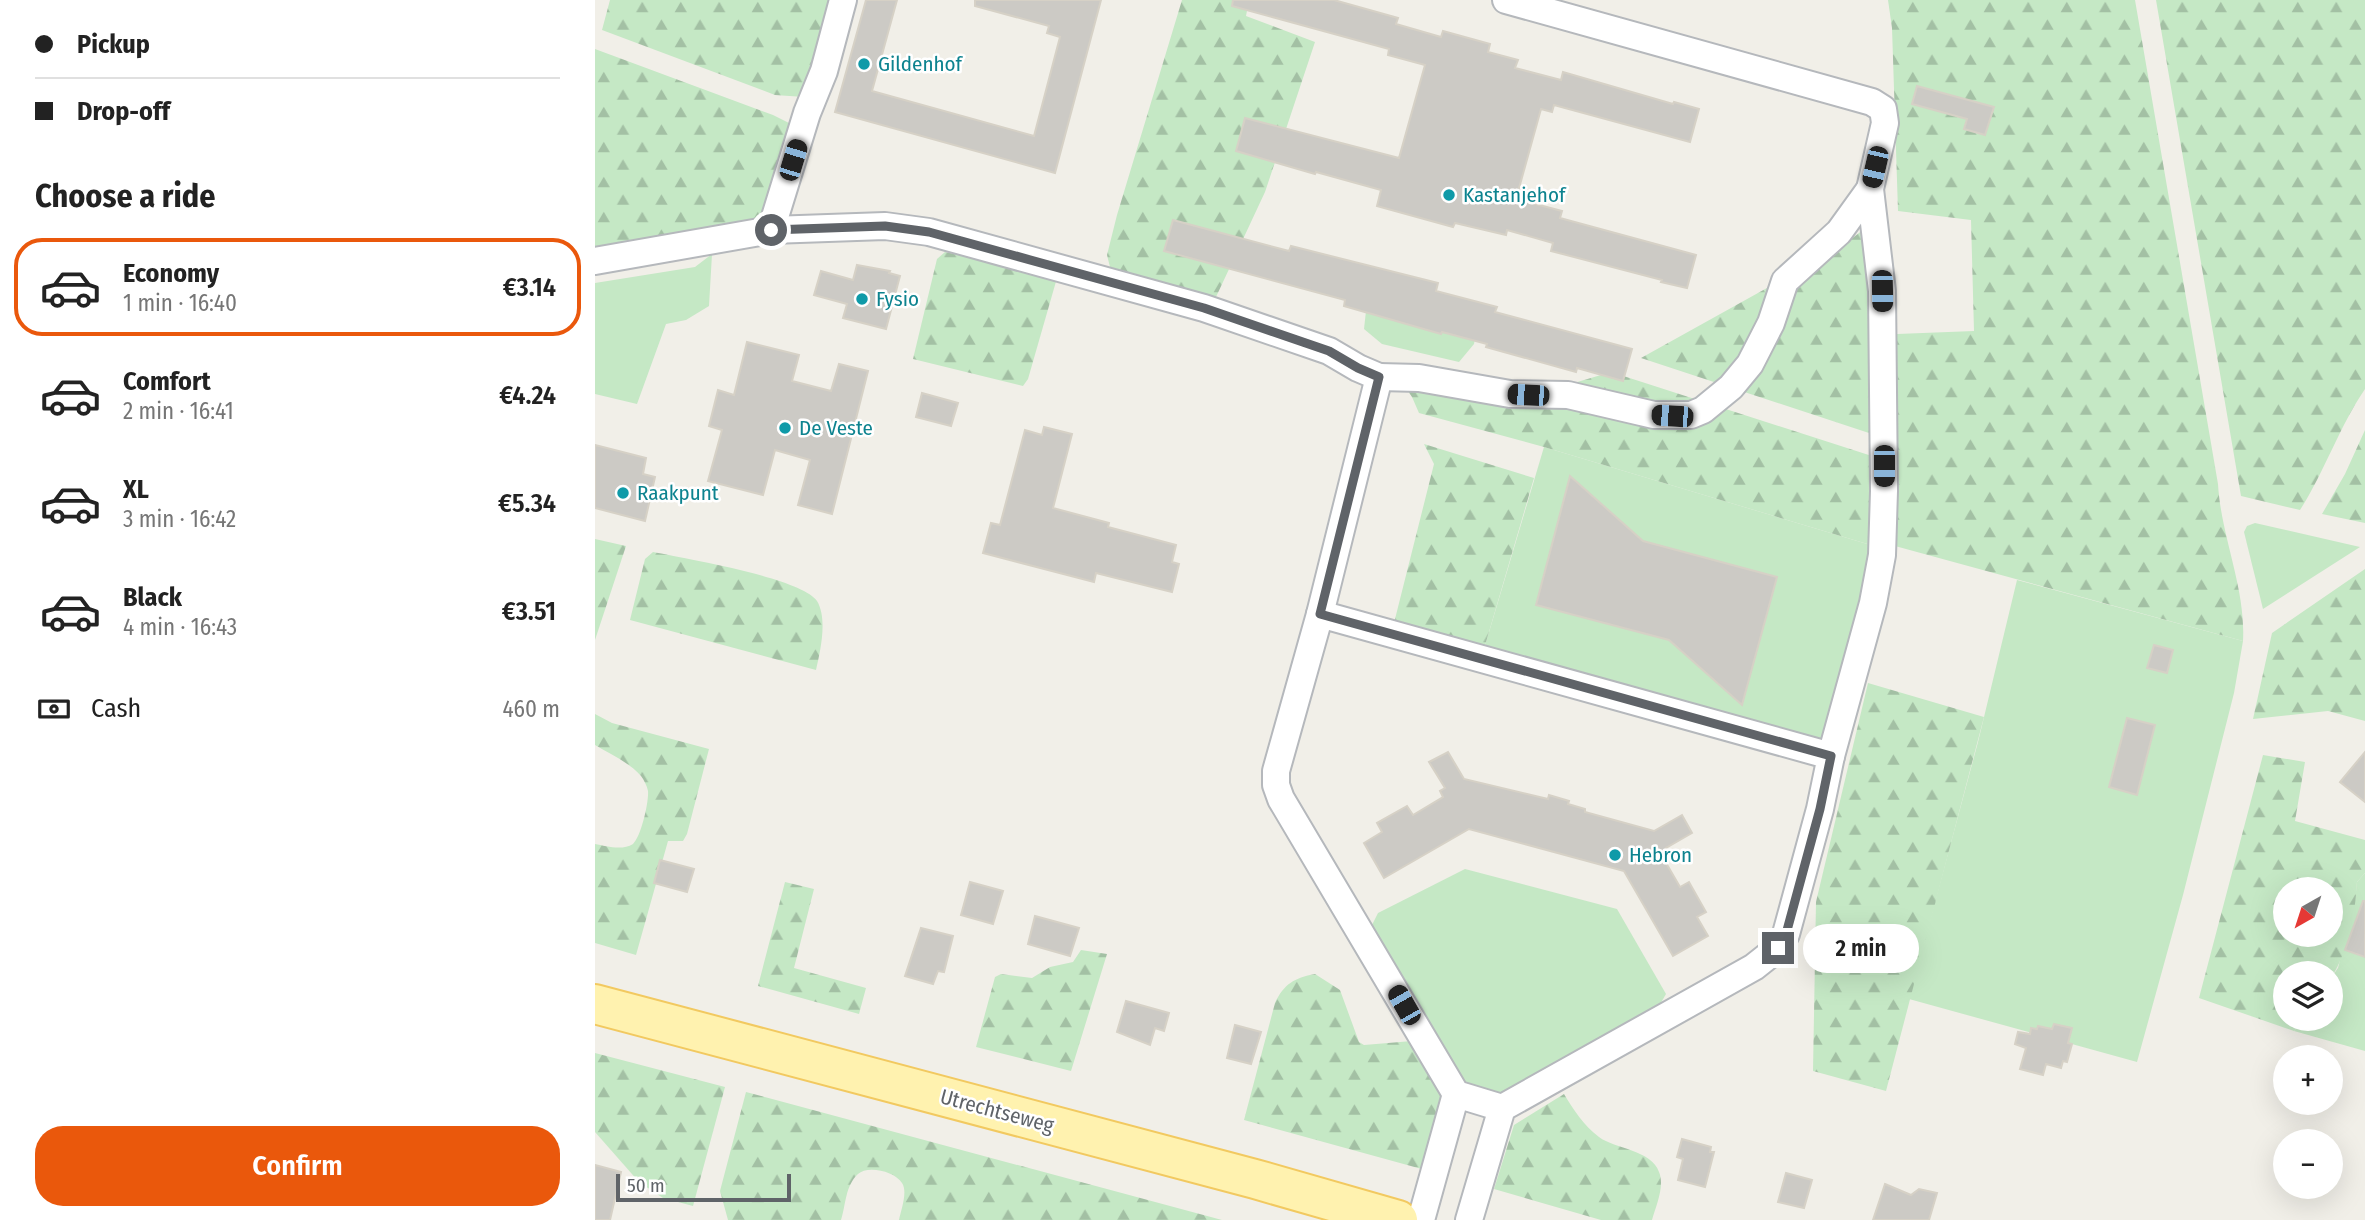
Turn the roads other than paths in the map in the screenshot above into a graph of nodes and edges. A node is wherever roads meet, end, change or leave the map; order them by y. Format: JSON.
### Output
{"nodes":[{"id":1,"x":843,"y":0,"type":"edge"},
{"id":2,"x":1506,"y":0,"type":"edge"},
{"id":3,"x":1870,"y":189,"type":"junction"},
{"id":4,"x":771,"y":230,"type":"junction"},
{"id":5,"x":595,"y":261,"type":"edge"},
{"id":6,"x":1379,"y":377,"type":"junction"},
{"id":7,"x":1320,"y":614,"type":"junction"},
{"id":8,"x":1831,"y":756,"type":"junction"},
{"id":9,"x":595,"y":1004,"type":"edge"},
{"id":10,"x":1456,"y":1094,"type":"junction"},
{"id":11,"x":1501,"y":1108,"type":"junction"},
{"id":12,"x":1398,"y":1220,"type":"edge"},
{"id":13,"x":1421,"y":1220,"type":"edge"},
{"id":14,"x":1469,"y":1220,"type":"edge"}],
"edges":[{"from":1,"to":4,"type":"street"},
{"from":2,"to":3,"type":"street"},
{"from":3,"to":6,"type":"street"},
{"from":3,"to":8,"type":"street"},
{"from":4,"to":5,"type":"street"},
{"from":4,"to":6,"type":"street"},
{"from":6,"to":7,"type":"street"},
{"from":7,"to":8,"type":"street"},
{"from":7,"to":10,"type":"street"},
{"from":8,"to":11,"type":"street"},
{"from":9,"to":12,"type":"main road","name":"Utrechtseweg"},
{"from":10,"to":11,"type":"street"},
{"from":10,"to":13,"type":"street"},
{"from":11,"to":14,"type":"street"}]}
